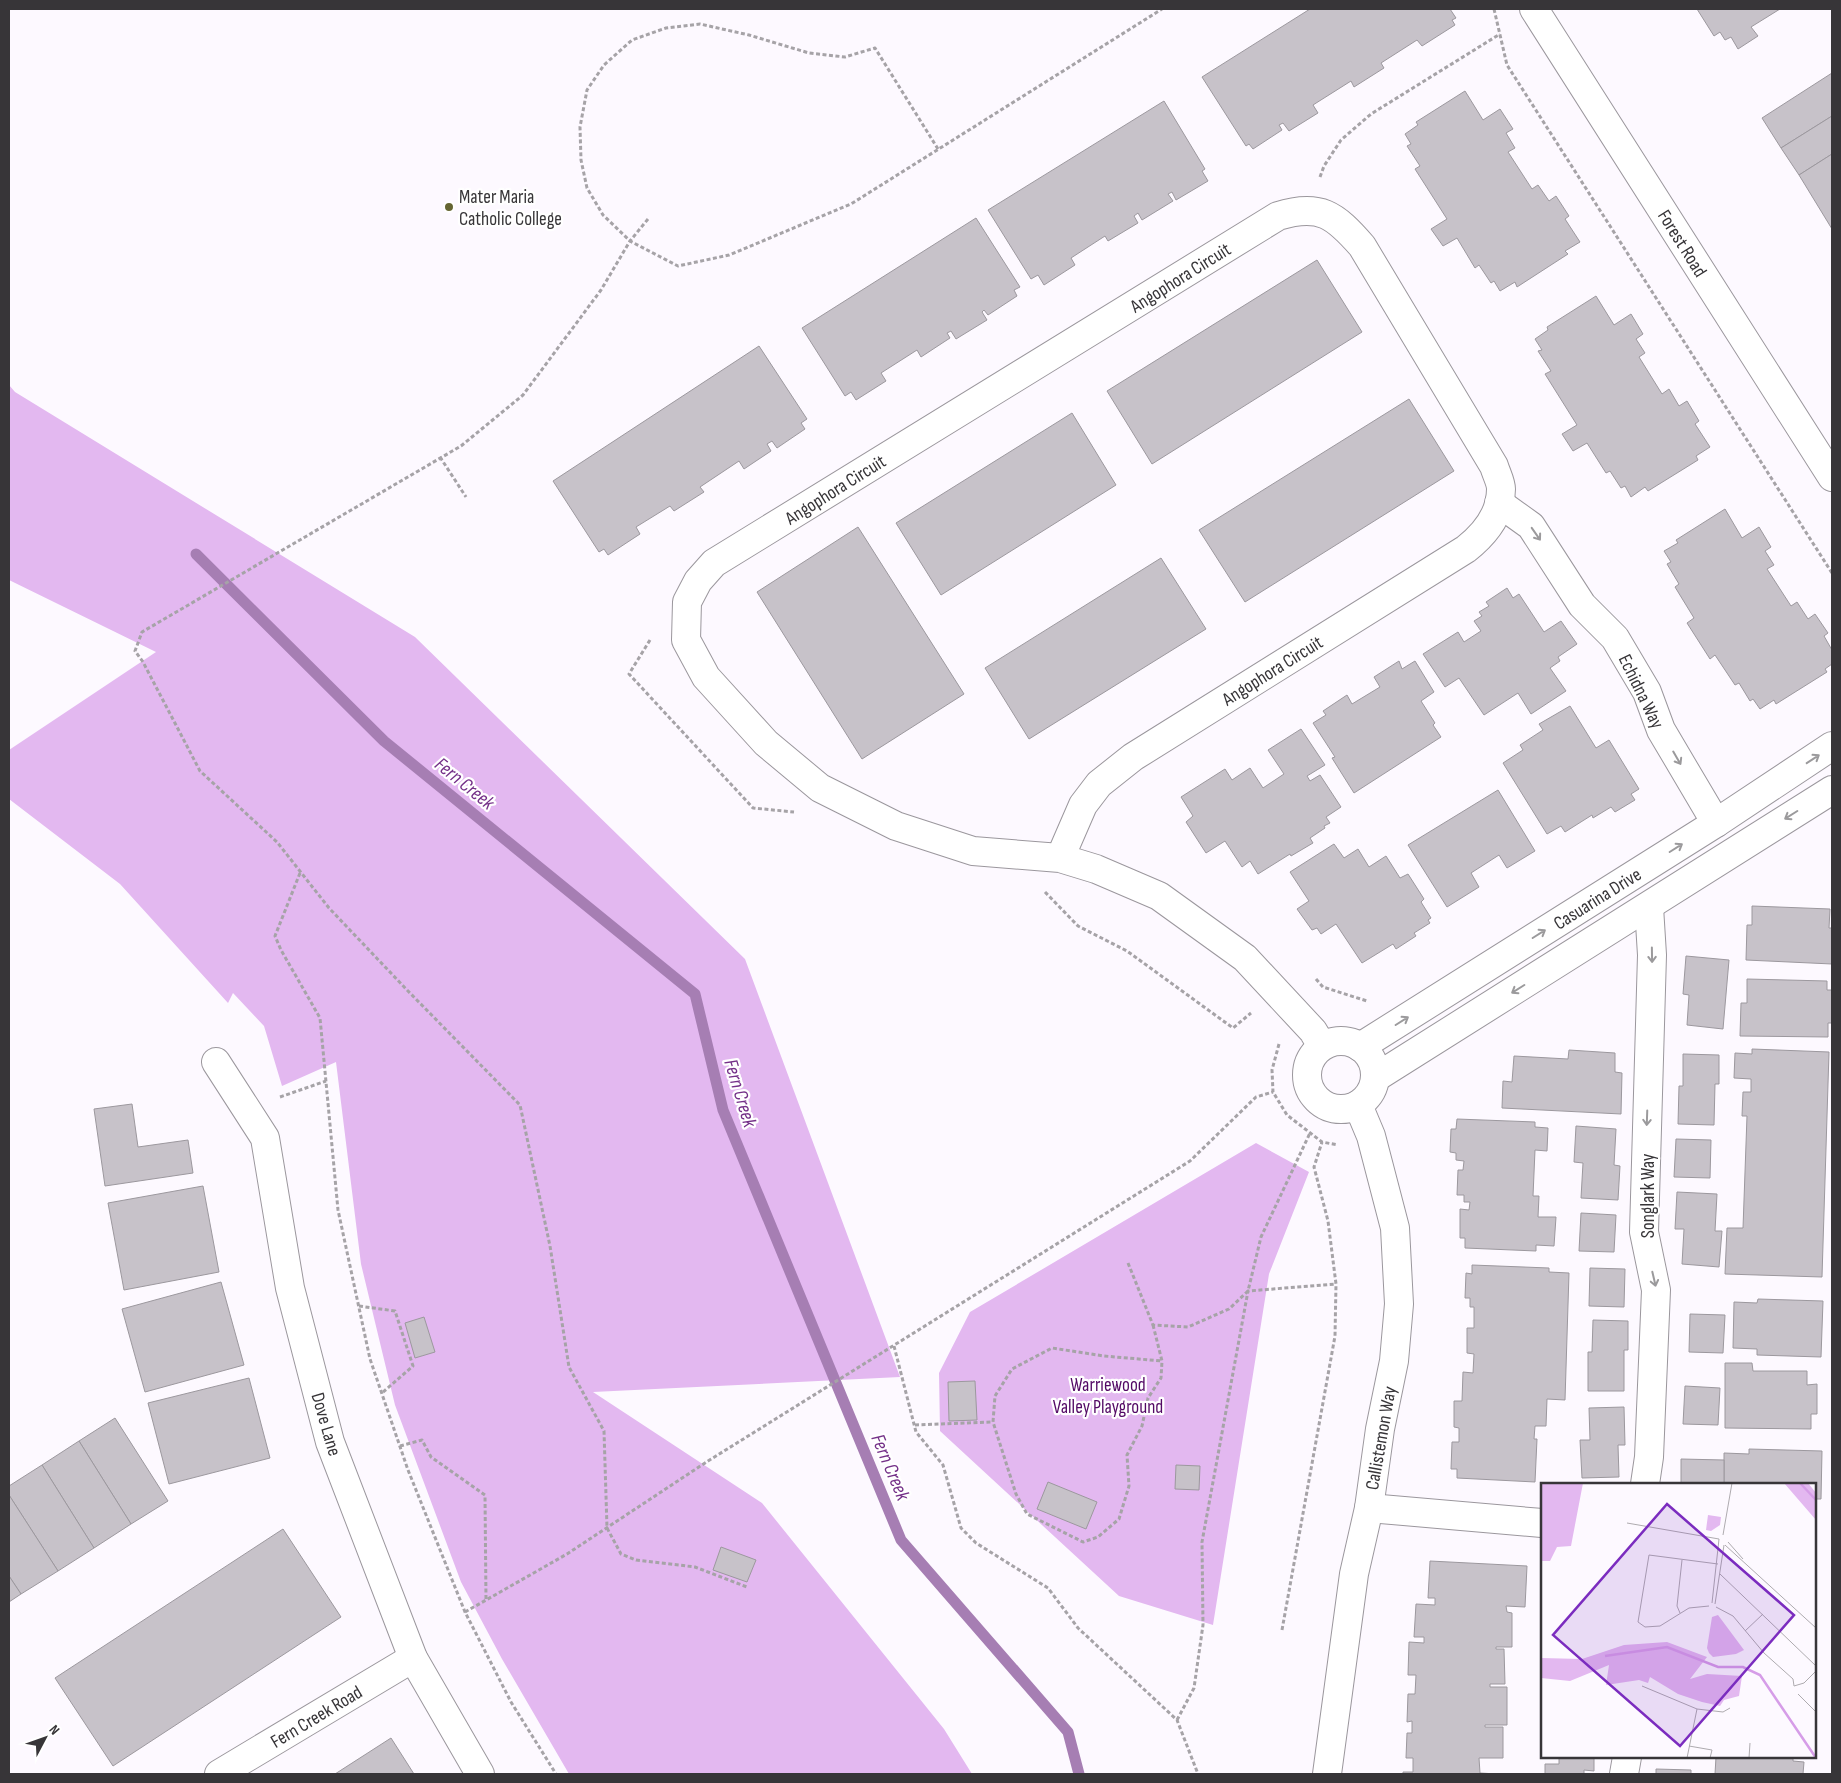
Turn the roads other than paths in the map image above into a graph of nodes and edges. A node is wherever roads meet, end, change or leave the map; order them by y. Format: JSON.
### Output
{"nodes":[{"id":1,"x":1534,"y":9,"type":"edge"},
{"id":2,"x":1832,"y":477,"type":"edge"},
{"id":3,"x":1499,"y":503,"type":"junction"},
{"id":4,"x":1832,"y":746,"type":"edge"},
{"id":5,"x":1832,"y":790,"type":"edge"},
{"id":6,"x":1716,"y":822,"type":"junction"},
{"id":7,"x":1060,"y":858,"type":"junction"},
{"id":8,"x":1649,"y":907,"type":"junction"},
{"id":9,"x":1322,"y":1046,"type":"junction"},
{"id":10,"x":1360,"y":1047,"type":"junction"},
{"id":11,"x":216,"y":1062,"type":"dead end"},
{"id":12,"x":1375,"y":1078,"type":"junction"},
{"id":13,"x":1358,"y":1105,"type":"junction"},
{"id":14,"x":1645,"y":1483,"type":"edge"},
{"id":15,"x":1369,"y":1508,"type":"junction"},
{"id":16,"x":1541,"y":1523,"type":"edge"},
{"id":17,"x":413,"y":1658,"type":"junction"},
{"id":18,"x":1627,"y":1758,"type":"edge"},
{"id":19,"x":219,"y":1774,"type":"edge"},
{"id":20,"x":480,"y":1774,"type":"edge"},
{"id":21,"x":1327,"y":1774,"type":"edge"},
{"id":22,"x":1624,"y":1774,"type":"edge"}],
"edges":[{"from":1,"to":2,"type":"street","name":"Forest Road"},
{"from":3,"to":6,"type":"street","name":"Echidna Way","one_way":true},
{"from":3,"to":7,"type":"street","name":"Angophora Circuit"},
{"from":3,"to":7,"type":"street","name":"Angophora Circuit"},
{"from":6,"to":4,"type":"street","name":"Casuarina Drive","one_way":true},
{"from":5,"to":8,"type":"street","name":"Casuarina Drive","one_way":true},
{"from":10,"to":6,"type":"street","name":"Casuarina Drive","one_way":true},
{"from":7,"to":9,"type":"street","name":"Angophora Circuit"},
{"from":8,"to":12,"type":"street","name":"Casuarina Drive","one_way":true},
{"from":8,"to":14,"type":"street","name":"Songlark Way","one_way":true},
{"from":9,"to":10,"type":"street"},
{"from":9,"to":13,"type":"street"},
{"from":10,"to":12,"type":"street"},
{"from":11,"to":17,"type":"street","name":"Dove Lane"},
{"from":12,"to":13,"type":"street"},
{"from":13,"to":15,"type":"street","name":"Callistemon Way"},
{"from":15,"to":16,"type":"street"},
{"from":15,"to":21,"type":"street","name":"Callistemon Way"},
{"from":17,"to":19,"type":"street","name":"Fern Creek Road"},
{"from":17,"to":20,"type":"street","name":"Dove Lane"},
{"from":18,"to":22,"type":"street"}]}
